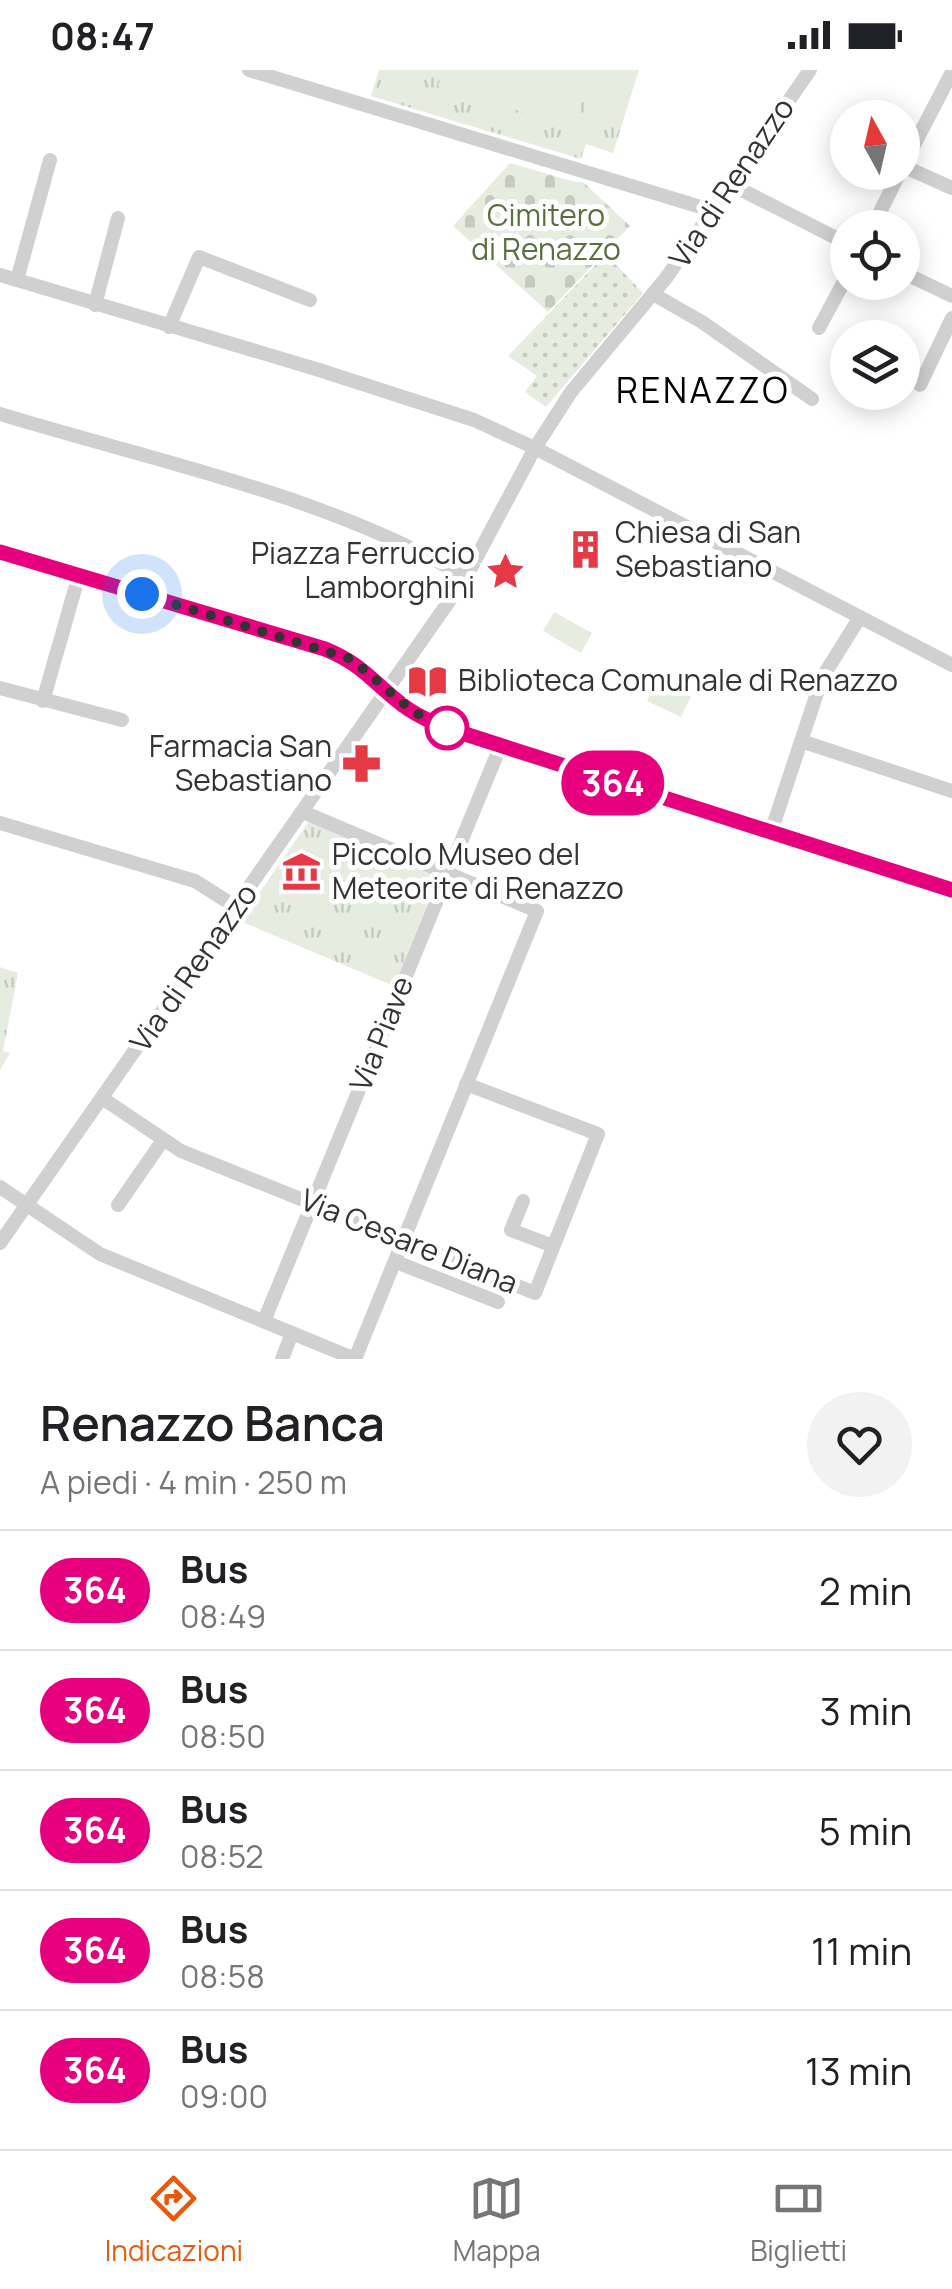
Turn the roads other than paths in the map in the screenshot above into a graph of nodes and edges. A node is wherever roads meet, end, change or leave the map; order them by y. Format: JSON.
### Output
{"nodes":[{"id":1,"x":249,"y":70,"type":"edge"},
{"id":2,"x":810,"y":70,"type":"edge"},
{"id":3,"x":952,"y":72,"type":"edge"},
{"id":4,"x":920,"y":134,"type":"edge"},
{"id":5,"x":50,"y":160,"type":"dead end"},
{"id":6,"x":920,"y":176,"type":"edge"},
{"id":7,"x":732,"y":185,"type":"junction"},
{"id":8,"x":952,"y":188,"type":"edge"},
{"id":9,"x":714,"y":211,"type":"junction"},
{"id":10,"x":118,"y":218,"type":"dead end"},
{"id":11,"x":830,"y":235,"type":"edge"},
{"id":12,"x":0,"y":275,"type":"edge"},
{"id":13,"x":16,"y":280,"type":"junction"},
{"id":14,"x":920,"y":281,"type":"edge"},
{"id":15,"x":653,"y":294,"type":"junction"},
{"id":16,"x":952,"y":296,"type":"edge"},
{"id":17,"x":310,"y":300,"type":"dead end"},
{"id":18,"x":834,"y":300,"type":"edge"},
{"id":19,"x":94,"y":304,"type":"junction"},
{"id":20,"x":952,"y":318,"type":"edge"},
{"id":21,"x":170,"y":327,"type":"junction"},
{"id":22,"x":819,"y":328,"type":"dead end"},
{"id":23,"x":920,"y":386,"type":"dead end"},
{"id":24,"x":812,"y":400,"type":"dead end"},
{"id":25,"x":0,"y":414,"type":"edge"},
{"id":26,"x":535,"y":448,"type":"junction"},
{"id":27,"x":0,"y":552,"type":"edge"},
{"id":28,"x":79,"y":576,"type":"junction"},
{"id":29,"x":466,"y":577,"type":"junction"},
{"id":30,"x":860,"y":617,"type":"junction"},
{"id":31,"x":952,"y":665,"type":"edge"},
{"id":32,"x":0,"y":688,"type":"edge"},
{"id":33,"x":388,"y":692,"type":"junction"},
{"id":34,"x":43,"y":701,"type":"junction"},
{"id":35,"x":122,"y":720,"type":"dead end"},
{"id":36,"x":801,"y":742,"type":"junction"},
{"id":37,"x":500,"y":747,"type":"junction"},
{"id":38,"x":952,"y":791,"type":"edge"},
{"id":39,"x":303,"y":812,"type":"junction"},
{"id":40,"x":0,"y":823,"type":"edge"},
{"id":41,"x":771,"y":832,"type":"junction"},
{"id":42,"x":448,"y":874,"type":"junction"},
{"id":43,"x":952,"y":890,"type":"edge"},
{"id":44,"x":236,"y":908,"type":"junction"},
{"id":45,"x":466,"y":1084,"type":"junction"},
{"id":46,"x":102,"y":1098,"type":"junction"},
{"id":47,"x":163,"y":1140,"type":"junction"},
{"id":48,"x":0,"y":1187,"type":"edge"},
{"id":49,"x":523,"y":1201,"type":"dead end"},
{"id":50,"x":27,"y":1204,"type":"junction"},
{"id":51,"x":312,"y":1204,"type":"junction"},
{"id":52,"x":118,"y":1205,"type":"dead end"},
{"id":53,"x":406,"y":1240,"type":"junction"},
{"id":54,"x":0,"y":1243,"type":"edge"},
{"id":55,"x":553,"y":1246,"type":"junction"},
{"id":56,"x":396,"y":1262,"type":"junction"},
{"id":57,"x":498,"y":1302,"type":"dead end"},
{"id":58,"x":264,"y":1321,"type":"junction"},
{"id":59,"x":292,"y":1333,"type":"junction"},
{"id":60,"x":282,"y":1359,"type":"edge"},
{"id":61,"x":355,"y":1359,"type":"edge"}],
"edges":[{"from":1,"to":9,"type":"street"},
{"from":2,"to":7,"type":"street","name":"Via di Renazzo"},
{"from":3,"to":4,"type":"street"},
{"from":5,"to":13,"type":"street"},
{"from":6,"to":8,"type":"street"},
{"from":7,"to":9,"type":"street","name":"Via di Renazzo"},
{"from":7,"to":11,"type":"street"},
{"from":9,"to":15,"type":"street","name":"Via di Renazzo"},
{"from":10,"to":19,"type":"street"},
{"from":12,"to":13,"type":"street"},
{"from":13,"to":19,"type":"street"},
{"from":14,"to":16,"type":"street"},
{"from":15,"to":24,"type":"street","name":"Via di Renazzo"},
{"from":15,"to":26,"type":"street","name":"Via di Renazzo"},
{"from":17,"to":21,"type":"street"},
{"from":18,"to":22,"type":"street"},
{"from":19,"to":21,"type":"street"},
{"from":20,"to":23,"type":"street"},
{"from":21,"to":26,"type":"street"},
{"from":25,"to":29,"type":"street"},
{"from":26,"to":29,"type":"street","name":"Via di Renazzo"},
{"from":26,"to":30,"type":"street"},
{"from":27,"to":28,"type":"street"},
{"from":28,"to":33,"type":"street"},
{"from":28,"to":34,"type":"street"},
{"from":29,"to":33,"type":"street","name":"Via di Renazzo"},
{"from":30,"to":31,"type":"street"},
{"from":30,"to":36,"type":"street"},
{"from":32,"to":34,"type":"street"},
{"from":33,"to":37,"type":"street"},
{"from":33,"to":39,"type":"street","name":"Via di Renazzo"},
{"from":34,"to":35,"type":"street"},
{"from":36,"to":38,"type":"street"},
{"from":36,"to":41,"type":"street"},
{"from":37,"to":41,"type":"street"},
{"from":37,"to":42,"type":"street","name":"Via Piave"},
{"from":39,"to":42,"type":"street"},
{"from":39,"to":44,"type":"street","name":"Via di Renazzo"},
{"from":40,"to":44,"type":"street"},
{"from":41,"to":43,"type":"street"},
{"from":42,"to":45,"type":"street"},
{"from":42,"to":51,"type":"street","name":"Via Piave"},
{"from":44,"to":46,"type":"street","name":"Via di Renazzo"},
{"from":45,"to":53,"type":"street"},
{"from":45,"to":55,"type":"street","name":"Via Cesare Diana"},
{"from":46,"to":47,"type":"street","name":"Via Cesare Diana"},
{"from":46,"to":50,"type":"street","name":"Via di Renazzo"},
{"from":47,"to":51,"type":"street","name":"Via Cesare Diana"},
{"from":47,"to":52,"type":"street"},
{"from":48,"to":50,"type":"street"},
{"from":49,"to":55,"type":"street"},
{"from":50,"to":54,"type":"street","name":"Via di Renazzo"},
{"from":50,"to":58,"type":"street"},
{"from":51,"to":53,"type":"street","name":"Via Cesare Diana"},
{"from":51,"to":58,"type":"street","name":"Via Piave"},
{"from":53,"to":55,"type":"street","name":"Via Cesare Diana"},
{"from":53,"to":56,"type":"street"},
{"from":56,"to":57,"type":"street"},
{"from":56,"to":61,"type":"street"},
{"from":58,"to":59,"type":"street"},
{"from":59,"to":60,"type":"street"},
{"from":59,"to":61,"type":"street"}]}
